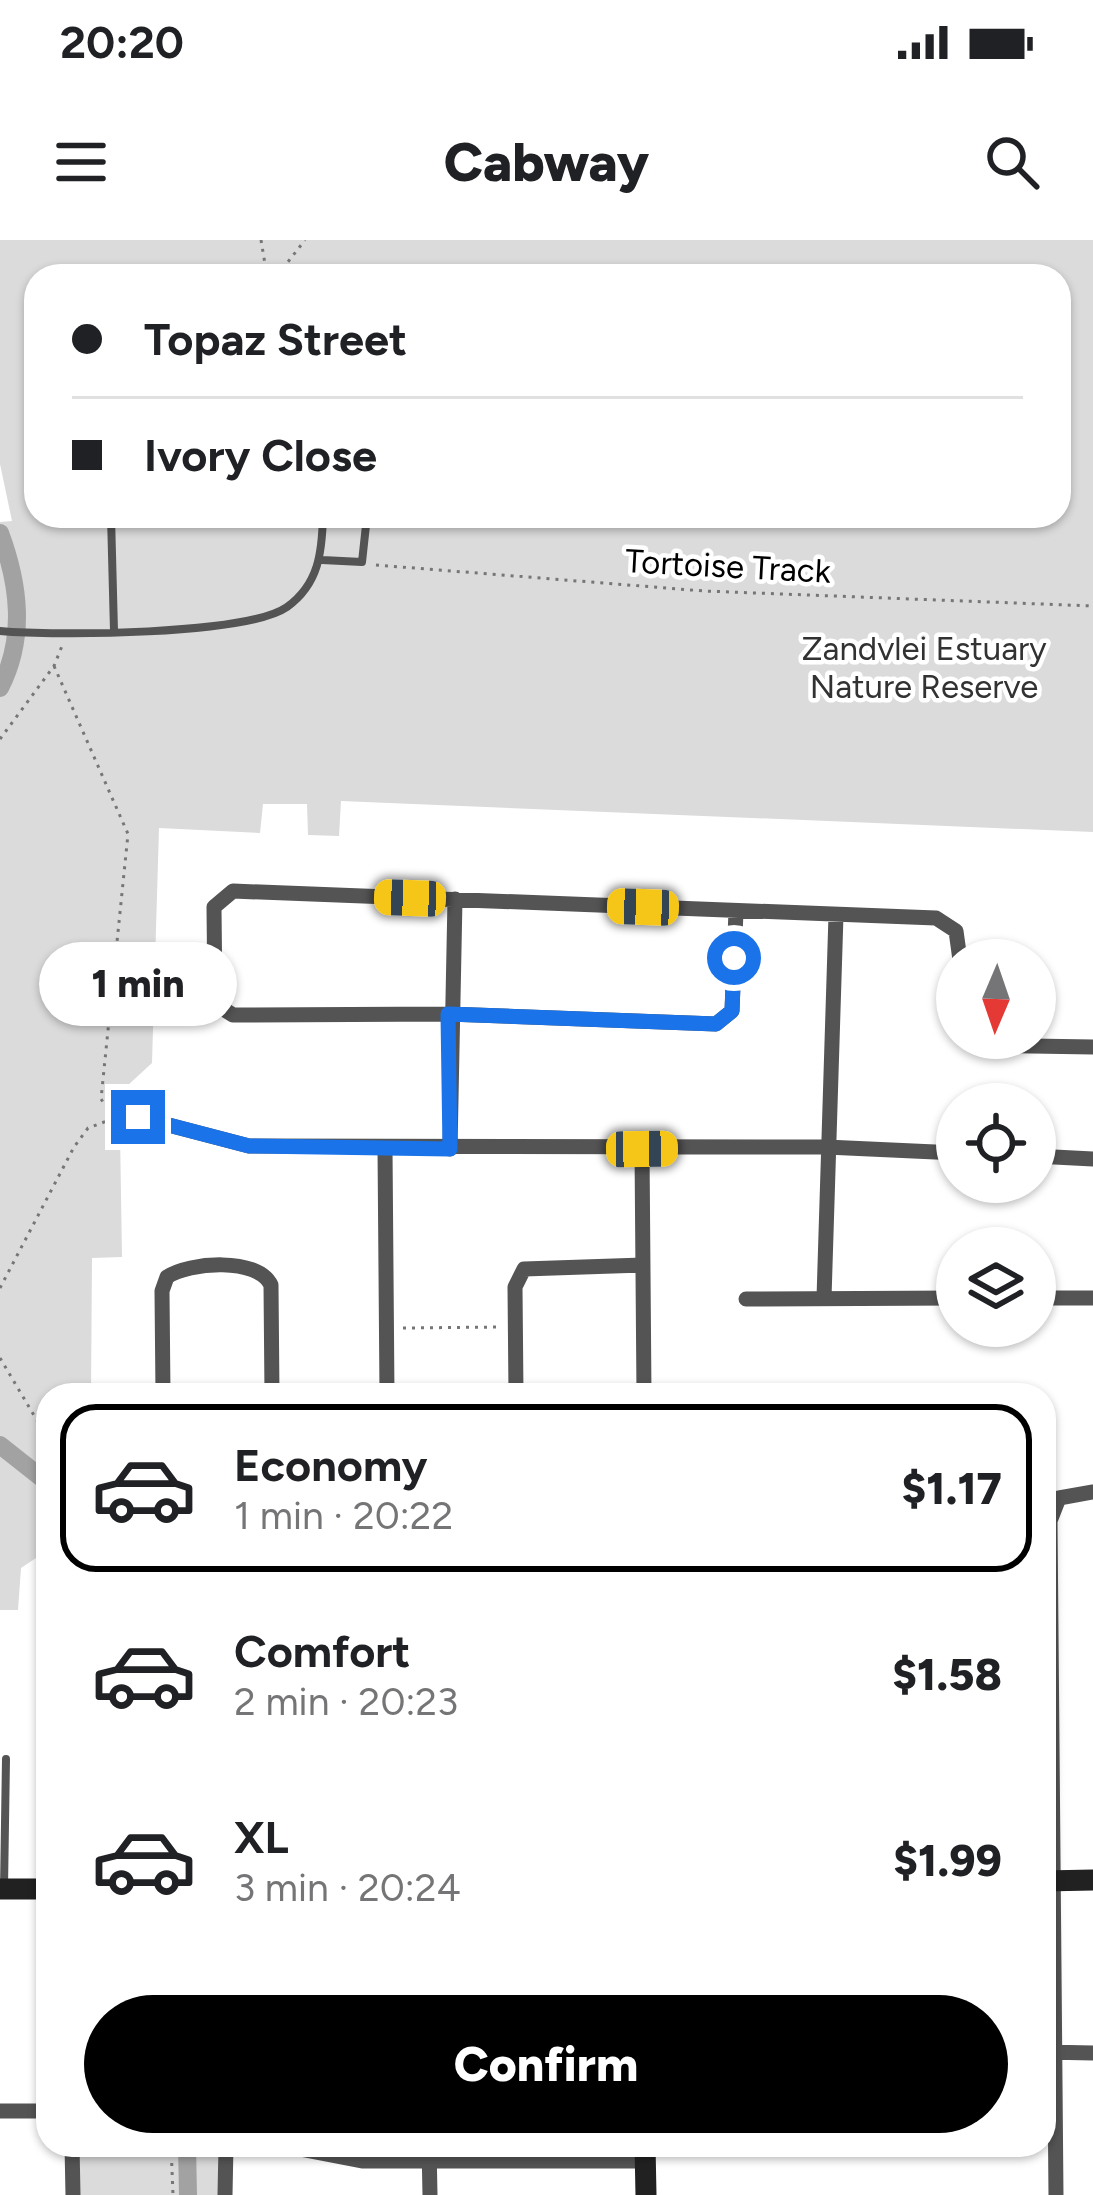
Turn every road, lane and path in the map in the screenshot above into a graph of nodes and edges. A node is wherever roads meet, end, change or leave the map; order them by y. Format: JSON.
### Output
{"nodes":[{"id":1,"x":305,"y":240,"type":"edge"},
{"id":2,"x":286,"y":264,"type":"edge"},
{"id":3,"x":112,"y":528,"type":"edge"},
{"id":4,"x":323,"y":528,"type":"edge"},
{"id":5,"x":366,"y":528,"type":"edge"},
{"id":6,"x":322,"y":560,"type":"junction"},
{"id":7,"x":362,"y":562,"type":"junction"},
{"id":8,"x":1093,"y":606,"type":"edge"},
{"id":9,"x":1,"y":631,"type":"edge"},
{"id":10,"x":114,"y":631,"type":"junction"},
{"id":11,"x":65,"y":636,"type":"junction"},
{"id":12,"x":54,"y":666,"type":"junction"},
{"id":13,"x":0,"y":739,"type":"edge"},
{"id":14,"x":455,"y":899,"type":"junction"},
{"id":15,"x":736,"y":911,"type":"junction"},
{"id":16,"x":836,"y":915,"type":"junction"},
{"id":17,"x":958,"y":939,"type":"edge"},
{"id":18,"x":448,"y":1014,"type":"junction"},
{"id":19,"x":1056,"y":1046,"type":"edge"},
{"id":20,"x":1093,"y":1047,"type":"edge"},
{"id":21,"x":130,"y":1116,"type":"junction"},
{"id":22,"x":826,"y":1147,"type":"junction"},
{"id":23,"x":385,"y":1148,"type":"junction"},
{"id":24,"x":450,"y":1149,"type":"junction"},
{"id":25,"x":642,"y":1149,"type":"junction"},
{"id":26,"x":936,"y":1152,"type":"edge"},
{"id":27,"x":1056,"y":1157,"type":"edge"},
{"id":28,"x":1093,"y":1159,"type":"edge"},
{"id":29,"x":643,"y":1264,"type":"junction"},
{"id":30,"x":0,"y":1288,"type":"edge"},
{"id":31,"x":824,"y":1298,"type":"junction"},
{"id":32,"x":936,"y":1298,"type":"edge"},
{"id":33,"x":1056,"y":1298,"type":"edge"},
{"id":34,"x":1093,"y":1298,"type":"edge"},
{"id":35,"x":746,"y":1299,"type":"dead end"},
{"id":36,"x":516,"y":1327,"type":"junction"},
{"id":37,"x":386,"y":1328,"type":"junction"},
{"id":38,"x":0,"y":1358,"type":"edge"},
{"id":39,"x":163,"y":1383,"type":"edge"},
{"id":40,"x":272,"y":1383,"type":"edge"},
{"id":41,"x":387,"y":1383,"type":"edge"},
{"id":42,"x":516,"y":1383,"type":"edge"},
{"id":43,"x":644,"y":1383,"type":"edge"},
{"id":44,"x":36,"y":1419,"type":"edge"},
{"id":45,"x":1093,"y":1492,"type":"edge"},
{"id":46,"x":1056,"y":1505,"type":"edge"},
{"id":47,"x":6,"y":1759,"type":"dead end"},
{"id":48,"x":1093,"y":1880,"type":"edge"},
{"id":49,"x":1056,"y":1881,"type":"edge"},
{"id":50,"x":36,"y":1888,"type":"edge"},
{"id":51,"x":2,"y":1889,"type":"edge"},
{"id":52,"x":1056,"y":2052,"type":"edge"},
{"id":53,"x":1093,"y":2053,"type":"edge"},
{"id":54,"x":36,"y":2110,"type":"edge"},
{"id":55,"x":0,"y":2111,"type":"edge"},
{"id":56,"x":72,"y":2157,"type":"edge"},
{"id":57,"x":171,"y":2157,"type":"edge"},
{"id":58,"x":226,"y":2157,"type":"edge"},
{"id":59,"x":334,"y":2157,"type":"edge"},
{"id":60,"x":372,"y":2157,"type":"edge"},
{"id":61,"x":429,"y":2157,"type":"edge"},
{"id":62,"x":645,"y":2157,"type":"edge"},
{"id":63,"x":1054,"y":2157,"type":"edge"},
{"id":64,"x":73,"y":2195,"type":"edge"},
{"id":65,"x":173,"y":2195,"type":"edge"},
{"id":66,"x":225,"y":2195,"type":"edge"},
{"id":67,"x":430,"y":2195,"type":"edge"},
{"id":68,"x":646,"y":2195,"type":"edge"},
{"id":69,"x":1056,"y":2195,"type":"edge"}],
"edges":[{"from":1,"to":2,"type":"path"},
{"from":3,"to":10,"type":"lane"},
{"from":4,"to":6,"type":"lane"},
{"from":5,"to":7,"type":"lane"},
{"from":6,"to":7,"type":"lane"},
{"from":6,"to":10,"type":"lane"},
{"from":7,"to":8,"type":"path","name":"Tortoise Track"},
{"from":9,"to":11,"type":"lane"},
{"from":10,"to":11,"type":"lane"},
{"from":11,"to":12,"type":"path"},
{"from":12,"to":13,"type":"path"},
{"from":12,"to":21,"type":"path"},
{"from":14,"to":15,"type":"street"},
{"from":14,"to":18,"type":"street"},
{"from":14,"to":18,"type":"street"},
{"from":15,"to":16,"type":"street"},
{"from":15,"to":18,"type":"street"},
{"from":16,"to":17,"type":"street"},
{"from":16,"to":22,"type":"street"},
{"from":18,"to":24,"type":"street"},
{"from":19,"to":20,"type":"street"},
{"from":21,"to":23,"type":"street"},
{"from":21,"to":30,"type":"path"},
{"from":22,"to":25,"type":"street"},
{"from":22,"to":26,"type":"street"},
{"from":22,"to":31,"type":"street"},
{"from":23,"to":24,"type":"street"},
{"from":23,"to":37,"type":"street"},
{"from":24,"to":25,"type":"street"},
{"from":25,"to":29,"type":"street"},
{"from":27,"to":28,"type":"street"},
{"from":29,"to":36,"type":"street"},
{"from":29,"to":43,"type":"street"},
{"from":31,"to":32,"type":"street"},
{"from":31,"to":35,"type":"street"},
{"from":33,"to":34,"type":"street"},
{"from":36,"to":37,"type":"path"},
{"from":36,"to":42,"type":"street"},
{"from":37,"to":41,"type":"street"},
{"from":38,"to":44,"type":"path"},
{"from":39,"to":40,"type":"street"},
{"from":45,"to":46,"type":"street"},
{"from":47,"to":51,"type":"lane"},
{"from":48,"to":49,"type":"main road"},
{"from":50,"to":51,"type":"main road"},
{"from":52,"to":53,"type":"street"},
{"from":54,"to":55,"type":"street"},
{"from":56,"to":64,"type":"street"},
{"from":57,"to":65,"type":"path"},
{"from":58,"to":66,"type":"street"},
{"from":59,"to":60,"type":"street"},
{"from":61,"to":67,"type":"street"},
{"from":62,"to":68,"type":"main road"},
{"from":63,"to":69,"type":"street"}]}
